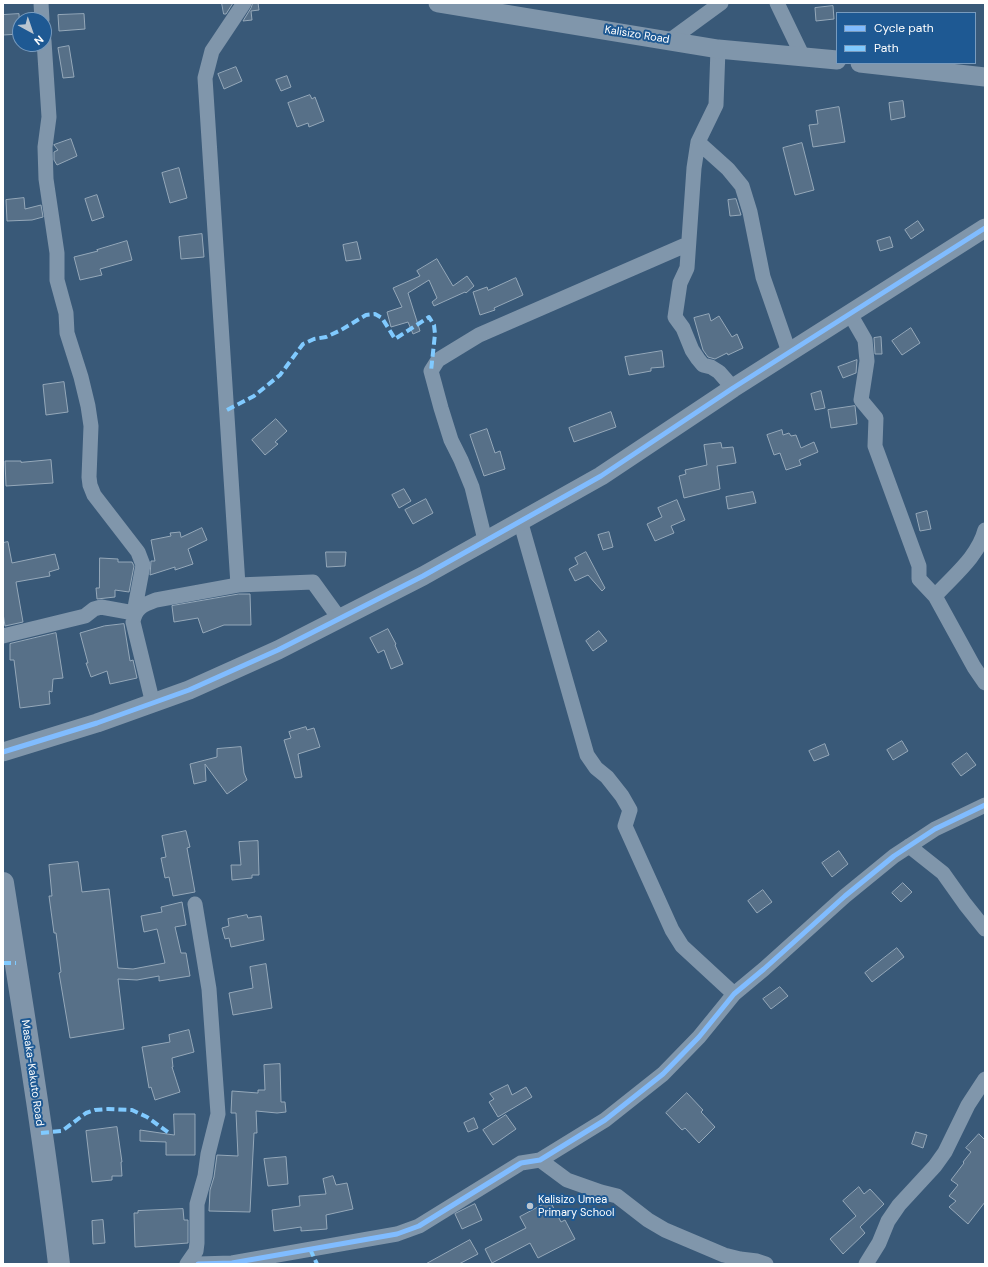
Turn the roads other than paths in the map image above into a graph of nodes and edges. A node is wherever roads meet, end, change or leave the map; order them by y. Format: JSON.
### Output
{"nodes":[{"id":1,"x":244,"y":3,"type":"edge"},
{"id":2,"x":440,"y":3,"type":"edge"},
{"id":3,"x":721,"y":3,"type":"edge"},
{"id":4,"x":777,"y":3,"type":"edge"},
{"id":5,"x":669,"y":41,"type":"junction"},
{"id":6,"x":718,"y":48,"type":"junction"},
{"id":7,"x":45,"y":52,"type":"edge"},
{"id":8,"x":803,"y":57,"type":"junction"},
{"id":9,"x":836,"y":60,"type":"edge"},
{"id":10,"x":869,"y":64,"type":"edge"},
{"id":11,"x":985,"y":77,"type":"edge"},
{"id":12,"x":698,"y":142,"type":"junction"},
{"id":13,"x":983,"y":233,"type":"edge"},
{"id":14,"x":688,"y":244,"type":"junction"},
{"id":15,"x":850,"y":314,"type":"junction"},
{"id":16,"x":789,"y":352,"type":"junction"},
{"id":17,"x":733,"y":388,"type":"junction"},
{"id":18,"x":520,"y":520,"type":"junction"},
{"id":19,"x":985,"y":530,"type":"edge"},
{"id":20,"x":486,"y":540,"type":"junction"},
{"id":21,"x":238,"y":585,"type":"junction"},
{"id":22,"x":935,"y":596,"type":"junction"},
{"id":23,"x":134,"y":613,"type":"junction"},
{"id":24,"x":339,"y":618,"type":"junction"},
{"id":25,"x":3,"y":636,"type":"edge"},
{"id":26,"x":985,"y":682,"type":"edge"},
{"id":27,"x":153,"y":704,"type":"junction"},
{"id":28,"x":3,"y":752,"type":"edge"},
{"id":29,"x":985,"y":805,"type":"edge"},
{"id":30,"x":909,"y":846,"type":"junction"},
{"id":31,"x":3,"y":883,"type":"edge"},
{"id":32,"x":195,"y":904,"type":"dead end"},
{"id":33,"x":985,"y":929,"type":"edge"},
{"id":34,"x":734,"y":994,"type":"junction"},
{"id":35,"x":985,"y":1079,"type":"edge"},
{"id":36,"x":540,"y":1160,"type":"junction"},
{"id":37,"x":58,"y":1264,"type":"edge"},
{"id":38,"x":187,"y":1264,"type":"edge"},
{"id":39,"x":198,"y":1264,"type":"edge"},
{"id":40,"x":766,"y":1264,"type":"edge"},
{"id":41,"x":866,"y":1264,"type":"edge"}],
"edges":[{"from":1,"to":21,"type":"street"},
{"from":2,"to":5,"type":"street","name":"Kalisizo Road"},
{"from":3,"to":5,"type":"street"},
{"from":4,"to":8,"type":"street"},
{"from":5,"to":6,"type":"street","name":"Kalisizo Road"},
{"from":6,"to":8,"type":"street","name":"Kalisizo Road"},
{"from":6,"to":12,"type":"street"},
{"from":7,"to":23,"type":"street"},
{"from":8,"to":9,"type":"street","name":"Kalisizo Road"},
{"from":10,"to":11,"type":"street"},
{"from":12,"to":14,"type":"street"},
{"from":12,"to":16,"type":"street"},
{"from":13,"to":15,"type":"street"},
{"from":14,"to":17,"type":"street"},
{"from":14,"to":20,"type":"street"},
{"from":15,"to":16,"type":"street"},
{"from":15,"to":22,"type":"street"},
{"from":16,"to":17,"type":"street"},
{"from":17,"to":18,"type":"street"},
{"from":18,"to":20,"type":"street"},
{"from":18,"to":34,"type":"street"},
{"from":19,"to":22,"type":"street"},
{"from":20,"to":24,"type":"street"},
{"from":21,"to":23,"type":"street"},
{"from":21,"to":24,"type":"street"},
{"from":22,"to":26,"type":"street"},
{"from":23,"to":25,"type":"street"},
{"from":23,"to":27,"type":"street"},
{"from":24,"to":27,"type":"street"},
{"from":27,"to":28,"type":"street"},
{"from":29,"to":30,"type":"street"},
{"from":30,"to":33,"type":"street"},
{"from":30,"to":34,"type":"street"},
{"from":31,"to":37,"type":"highway","name":"Masaka-Kakuto Road"},
{"from":32,"to":38,"type":"street"},
{"from":34,"to":36,"type":"street"},
{"from":35,"to":41,"type":"street"},
{"from":36,"to":39,"type":"street"},
{"from":36,"to":40,"type":"street"}]}
